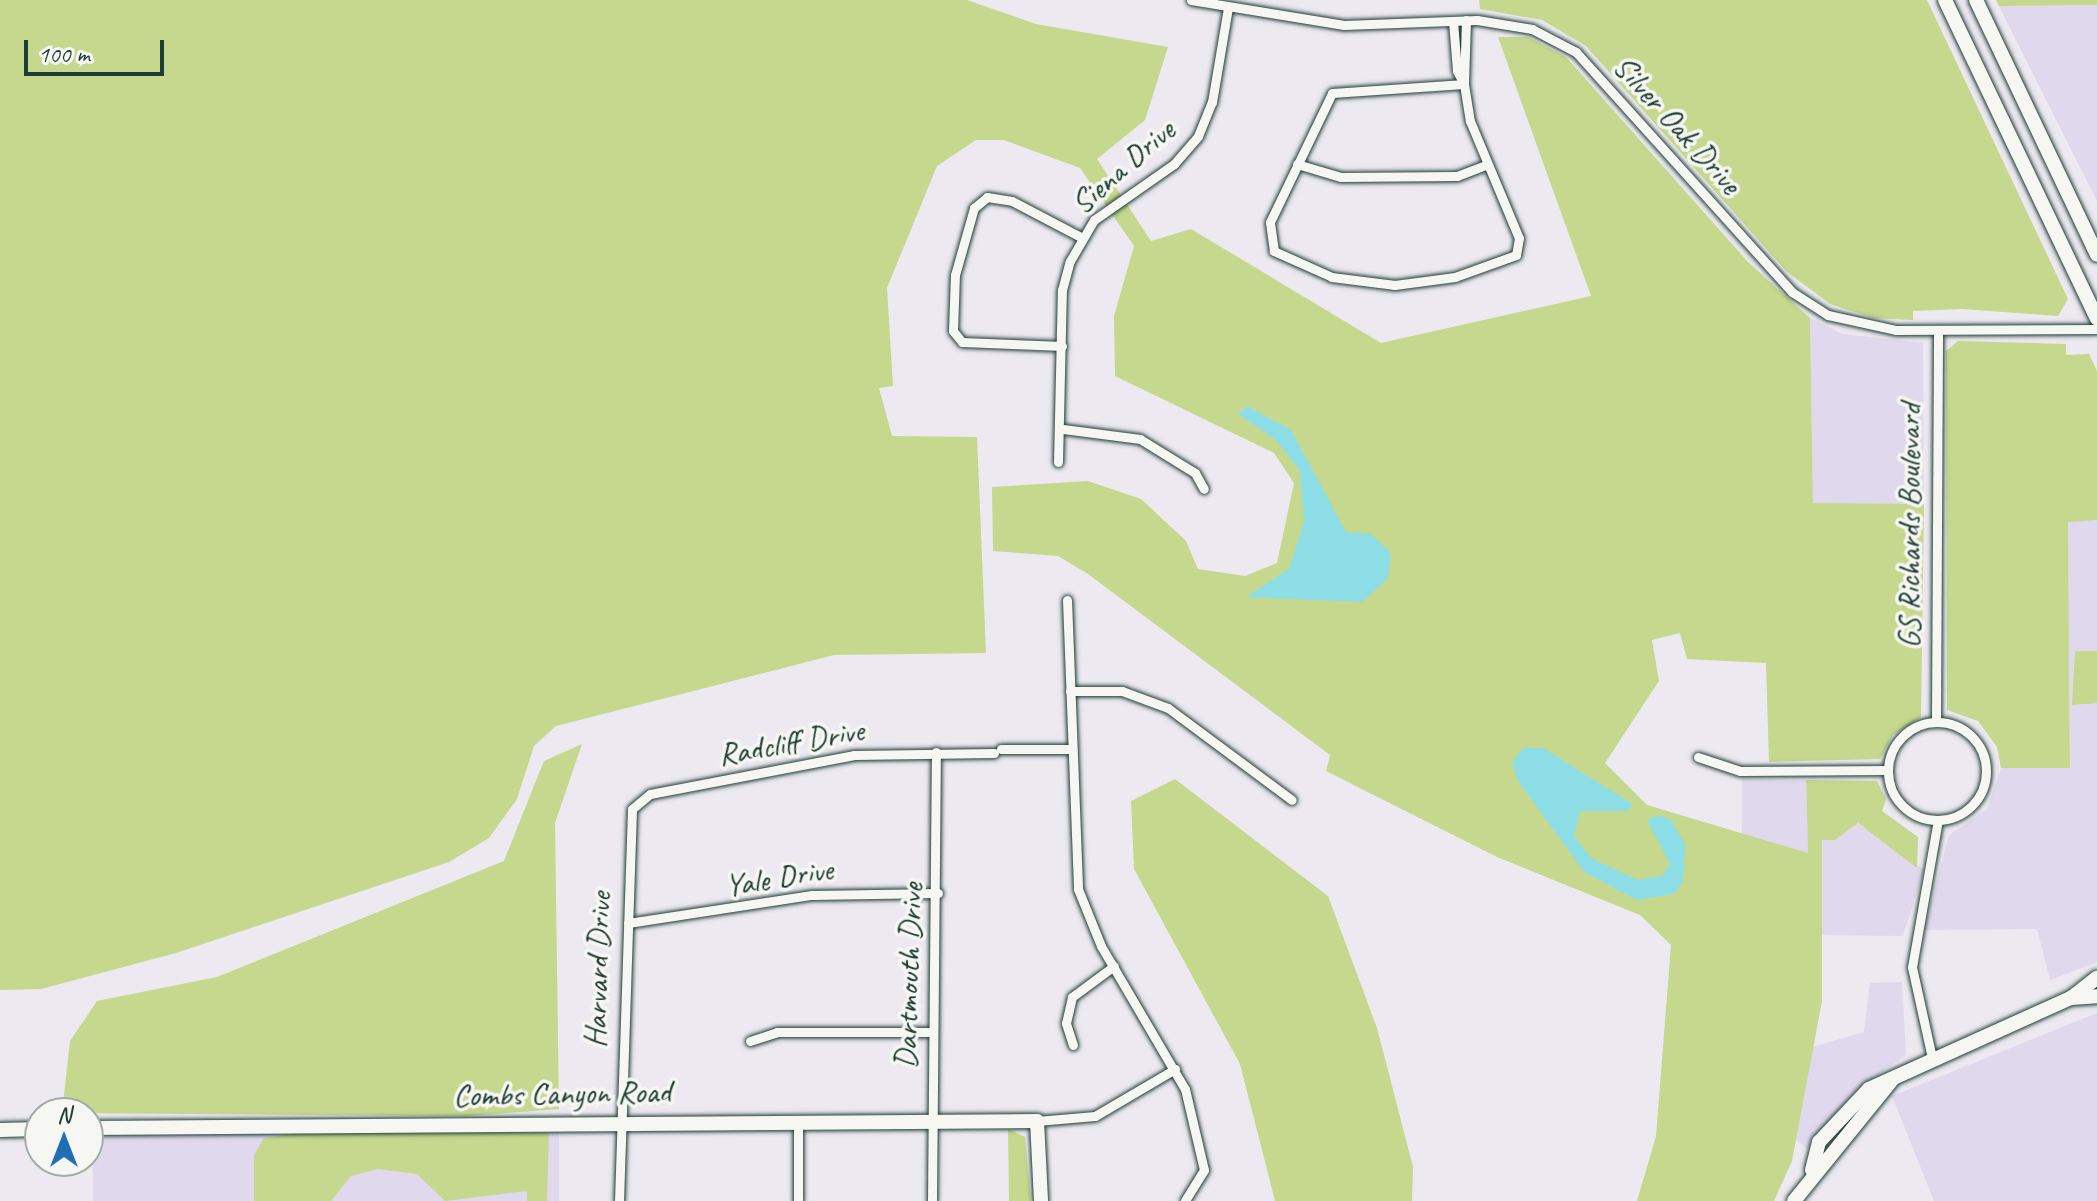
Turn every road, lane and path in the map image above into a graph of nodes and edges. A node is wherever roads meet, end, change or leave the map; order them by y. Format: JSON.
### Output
{"nodes":[{"id":1,"x":1191,"y":0,"type":"edge"},
{"id":2,"x":1945,"y":0,"type":"edge"},
{"id":3,"x":1976,"y":0,"type":"edge"},
{"id":4,"x":1228,"y":7,"type":"junction"},
{"id":5,"x":1466,"y":20,"type":"junction"},
{"id":6,"x":1453,"y":21,"type":"junction"},
{"id":7,"x":1464,"y":84,"type":"junction"},
{"id":8,"x":1297,"y":164,"type":"junction"},
{"id":9,"x":1486,"y":165,"type":"junction"},
{"id":10,"x":1081,"y":237,"type":"junction"},
{"id":11,"x":2097,"y":255,"type":"edge"},
{"id":12,"x":2097,"y":319,"type":"edge"},
{"id":13,"x":2097,"y":329,"type":"edge"},
{"id":14,"x":1938,"y":330,"type":"junction"},
{"id":15,"x":1062,"y":346,"type":"junction"},
{"id":16,"x":1063,"y":429,"type":"junction"},
{"id":17,"x":1058,"y":462,"type":"dead end"},
{"id":18,"x":1204,"y":489,"type":"dead end"},
{"id":19,"x":1067,"y":600,"type":"dead end"},
{"id":20,"x":1070,"y":691,"type":"junction"},
{"id":21,"x":1936,"y":722,"type":"junction"},
{"id":22,"x":1070,"y":749,"type":"junction"},
{"id":23,"x":936,"y":752,"type":"junction"},
{"id":24,"x":1698,"y":757,"type":"dead end"},
{"id":25,"x":1888,"y":770,"type":"junction"},
{"id":26,"x":1292,"y":800,"type":"dead end"},
{"id":27,"x":1938,"y":820,"type":"junction"},
{"id":28,"x":627,"y":837,"type":"joint"},
{"id":29,"x":938,"y":893,"type":"junction"},
{"id":30,"x":628,"y":923,"type":"junction"},
{"id":31,"x":1114,"y":966,"type":"junction"},
{"id":32,"x":2097,"y":978,"type":"edge"},
{"id":33,"x":2097,"y":996,"type":"edge"},
{"id":34,"x":2071,"y":998,"type":"junction"},
{"id":35,"x":932,"y":1032,"type":"junction"},
{"id":36,"x":750,"y":1041,"type":"dead end"},
{"id":37,"x":1073,"y":1045,"type":"dead end"},
{"id":38,"x":1932,"y":1058,"type":"junction"},
{"id":39,"x":1175,"y":1069,"type":"junction"},
{"id":40,"x":931,"y":1119,"type":"junction"},
{"id":41,"x":798,"y":1120,"type":"junction"},
{"id":42,"x":617,"y":1121,"type":"junction"},
{"id":43,"x":1037,"y":1121,"type":"junction"},
{"id":44,"x":104,"y":1128,"type":"edge"},
{"id":45,"x":24,"y":1129,"type":"edge"},
{"id":46,"x":0,"y":1130,"type":"edge"},
{"id":47,"x":619,"y":1201,"type":"edge"},
{"id":48,"x":798,"y":1201,"type":"edge"},
{"id":49,"x":932,"y":1201,"type":"edge"},
{"id":50,"x":1041,"y":1201,"type":"edge"},
{"id":51,"x":1185,"y":1201,"type":"edge"},
{"id":52,"x":1794,"y":1201,"type":"edge"}],
"edges":[{"from":1,"to":4,"type":"street","name":"Silver Oak Drive"},
{"from":2,"to":12,"type":"street"},
{"from":3,"to":11,"type":"street"},
{"from":4,"to":6,"type":"street","name":"Silver Oak Drive"},
{"from":4,"to":10,"type":"street","name":"Siena Drive"},
{"from":5,"to":6,"type":"street","name":"Silver Oak Drive"},
{"from":5,"to":7,"type":"street"},
{"from":5,"to":14,"type":"street","name":"Silver Oak Drive"},
{"from":6,"to":7,"type":"street"},
{"from":7,"to":8,"type":"street"},
{"from":7,"to":9,"type":"street"},
{"from":8,"to":9,"type":"street"},
{"from":8,"to":9,"type":"street"},
{"from":10,"to":15,"type":"street","name":"Siena Drive"},
{"from":10,"to":15,"type":"street"},
{"from":13,"to":14,"type":"street","name":"Silver Oak Drive"},
{"from":14,"to":21,"type":"street","name":"GS Richards Boulevard"},
{"from":15,"to":16,"type":"street","name":"Siena Drive"},
{"from":16,"to":17,"type":"street","name":"Siena Drive"},
{"from":16,"to":18,"type":"street"},
{"from":19,"to":20,"type":"street"},
{"from":20,"to":22,"type":"street"},
{"from":20,"to":26,"type":"street"},
{"from":21,"to":25,"type":"street"},
{"from":21,"to":27,"type":"street"},
{"from":22,"to":23,"type":"street","name":"Radcliff Drive"},
{"from":22,"to":31,"type":"street"},
{"from":23,"to":28,"type":"street","name":"Radcliff Drive"},
{"from":23,"to":29,"type":"street","name":"Dartmouth Drive"},
{"from":24,"to":25,"type":"street"},
{"from":25,"to":27,"type":"street"},
{"from":27,"to":38,"type":"street"},
{"from":28,"to":30,"type":"street","name":"Harvard Drive"},
{"from":29,"to":30,"type":"street","name":"Yale Drive"},
{"from":29,"to":35,"type":"street","name":"Dartmouth Drive"},
{"from":30,"to":42,"type":"street","name":"Harvard Drive"},
{"from":31,"to":37,"type":"street"},
{"from":31,"to":39,"type":"street"},
{"from":32,"to":34,"type":"street"},
{"from":33,"to":34,"type":"street"},
{"from":34,"to":38,"type":"street"},
{"from":35,"to":36,"type":"street"},
{"from":35,"to":40,"type":"street","name":"Dartmouth Drive"},
{"from":38,"to":52,"type":"street"},
{"from":39,"to":43,"type":"street"},
{"from":39,"to":51,"type":"street"},
{"from":40,"to":41,"type":"street","name":"Combs Canyon Road"},
{"from":40,"to":43,"type":"street","name":"Combs Canyon Road"},
{"from":40,"to":49,"type":"street","name":"Dartmouth Drive"},
{"from":41,"to":42,"type":"street","name":"Combs Canyon Road"},
{"from":41,"to":48,"type":"street"},
{"from":42,"to":44,"type":"street","name":"Combs Canyon Road"},
{"from":42,"to":47,"type":"street","name":"Harvard Drive"},
{"from":43,"to":50,"type":"street"},
{"from":45,"to":46,"type":"street"}]}
